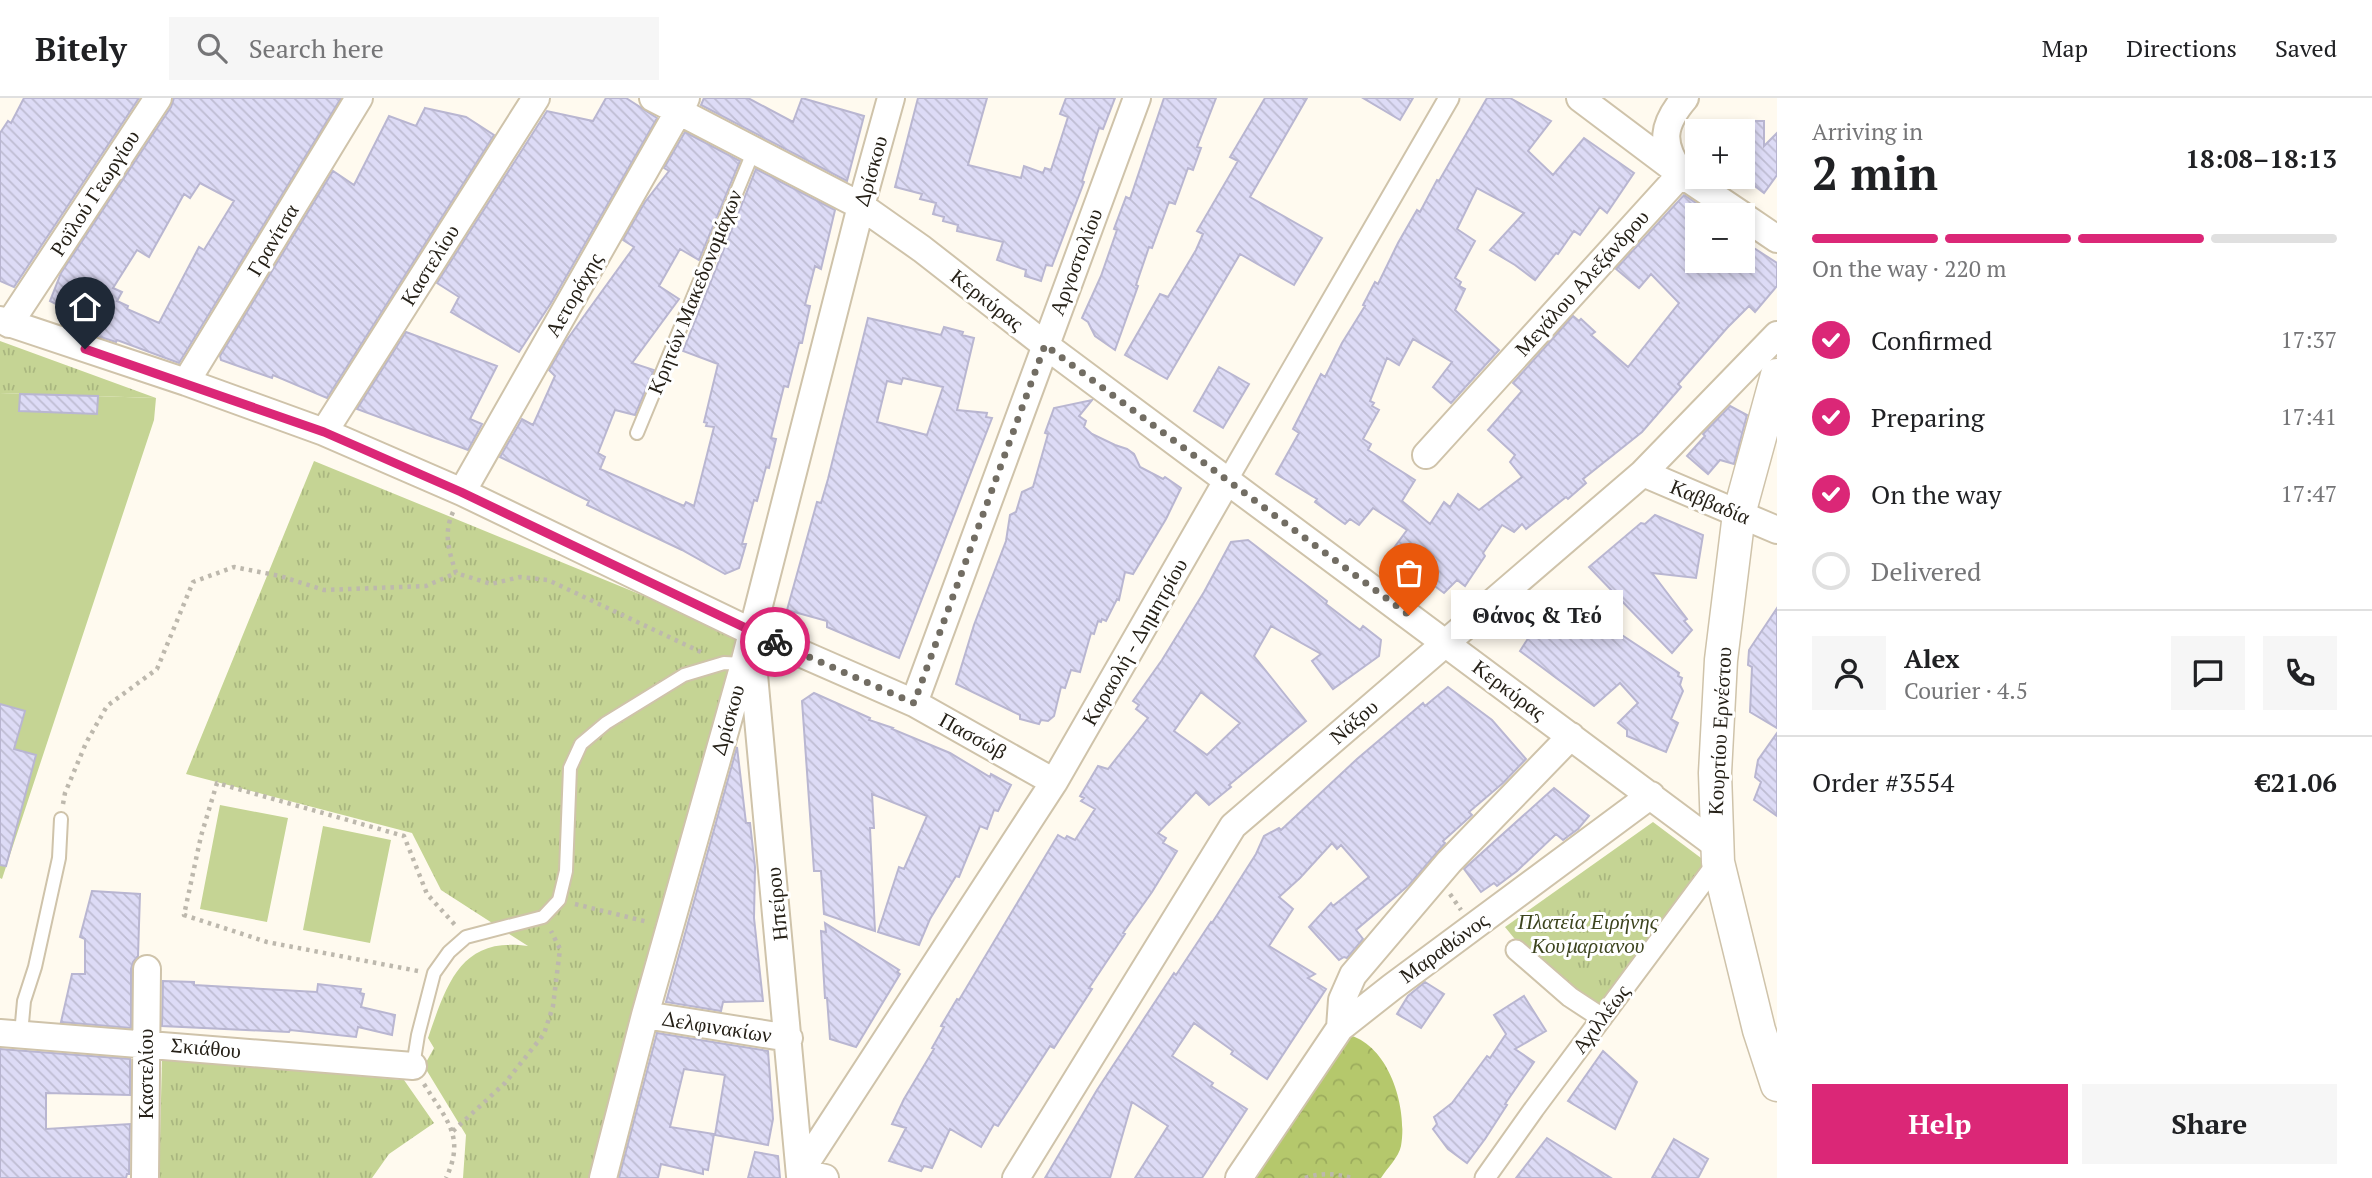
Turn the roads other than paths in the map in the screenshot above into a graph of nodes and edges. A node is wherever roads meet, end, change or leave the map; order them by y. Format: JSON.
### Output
{"nodes":[{"id":1,"x":158,"y":98,"type":"edge"},
{"id":2,"x":359,"y":98,"type":"edge"},
{"id":3,"x":536,"y":98,"type":"edge"},
{"id":4,"x":653,"y":98,"type":"edge"},
{"id":5,"x":891,"y":98,"type":"edge"},
{"id":6,"x":1138,"y":98,"type":"edge"},
{"id":7,"x":1449,"y":98,"type":"edge"},
{"id":8,"x":1580,"y":98,"type":"edge"},
{"id":9,"x":1685,"y":98,"type":"edge"},
{"id":10,"x":683,"y":104,"type":"edge"},
{"id":11,"x":754,"y":150,"type":"junction"},
{"id":12,"x":1681,"y":174,"type":"junction"},
{"id":13,"x":1723,"y":203,"type":"edge"},
{"id":14,"x":861,"y":206,"type":"junction"},
{"id":15,"x":1755,"y":225,"type":"edge"},
{"id":16,"x":1777,"y":239,"type":"edge"},
{"id":17,"x":5,"y":322,"type":"edge"},
{"id":18,"x":1777,"y":335,"type":"edge"},
{"id":19,"x":1045,"y":345,"type":"junction"},
{"id":20,"x":1777,"y":375,"type":"edge"},
{"id":21,"x":186,"y":382,"type":"junction"},
{"id":22,"x":324,"y":432,"type":"junction"},
{"id":23,"x":637,"y":433,"type":"dead end"},
{"id":24,"x":1426,"y":455,"type":"dead end"},
{"id":25,"x":1643,"y":473,"type":"junction"},
{"id":26,"x":1227,"y":481,"type":"junction"},
{"id":27,"x":461,"y":492,"type":"junction"},
{"id":28,"x":1739,"y":514,"type":"junction"},
{"id":29,"x":1777,"y":530,"type":"edge"},
{"id":30,"x":750,"y":631,"type":"junction"},
{"id":31,"x":1447,"y":642,"type":"junction"},
{"id":32,"x":734,"y":663,"type":"junction"},
{"id":33,"x":914,"y":703,"type":"junction"},
{"id":34,"x":1571,"y":736,"type":"junction"},
{"id":35,"x":1054,"y":782,"type":"junction"},
{"id":36,"x":1651,"y":795,"type":"junction"},
{"id":37,"x":61,"y":819,"type":"road end"},
{"id":38,"x":1717,"y":853,"type":"junction"},
{"id":39,"x":1516,"y":950,"type":"dead end"},
{"id":40,"x":147,"y":969,"type":"dead end"},
{"id":41,"x":645,"y":1015,"type":"junction"},
{"id":42,"x":1602,"y":1018,"type":"junction"},
{"id":43,"x":1340,"y":1028,"type":"junction"},
{"id":44,"x":10,"y":1034,"type":"edge"},
{"id":45,"x":789,"y":1038,"type":"junction"},
{"id":46,"x":146,"y":1043,"type":"junction"},
{"id":47,"x":413,"y":1066,"type":"joint"},
{"id":48,"x":1777,"y":1085,"type":"edge"},
{"id":49,"x":809,"y":1176,"type":"edge"},
{"id":50,"x":145,"y":1178,"type":"edge"},
{"id":51,"x":603,"y":1178,"type":"edge"},
{"id":52,"x":1016,"y":1178,"type":"edge"},
{"id":53,"x":1240,"y":1178,"type":"edge"},
{"id":54,"x":1485,"y":1178,"type":"edge"}],
"edges":[{"from":1,"to":17,"type":"street","name":"Ροϊλού Γεωργίου"},
{"from":2,"to":21,"type":"street","name":"Γρανίτσα"},
{"from":3,"to":22,"type":"street","name":"Καστελίου"},
{"from":4,"to":10,"type":"street","name":"Κερκύρας"},
{"from":5,"to":14,"type":"street","name":"Δρίσκου"},
{"from":6,"to":19,"type":"street","name":"Αργοστολίου"},
{"from":7,"to":26,"type":"street","name":"Καραολή - Δημητρίου"},
{"from":8,"to":12,"type":"street"},
{"from":9,"to":12,"type":"street"},
{"from":10,"to":11,"type":"street","name":"Κερκύρας"},
{"from":10,"to":27,"type":"street","name":"Αετοράχης"},
{"from":11,"to":14,"type":"street","name":"Κερκύρας"},
{"from":11,"to":23,"type":"lane","name":"Κρητών Μακεδονομάχων"},
{"from":12,"to":13,"type":"street"},
{"from":12,"to":24,"type":"street","name":"Μεγάλου Αλεξάνδρου"},
{"from":14,"to":19,"type":"street","name":"Κερκύρας"},
{"from":14,"to":30,"type":"street","name":"Δρίσκου"},
{"from":15,"to":16,"type":"street"},
{"from":17,"to":21,"type":"street","name":"Πασσώβ"},
{"from":18,"to":25,"type":"street","name":"Νάξου"},
{"from":19,"to":26,"type":"street","name":"Κερκύρας"},
{"from":19,"to":33,"type":"street","name":"Αργοστολίου"},
{"from":20,"to":28,"type":"street","name":"Κουρτίου Ερνέστου"},
{"from":21,"to":22,"type":"street","name":"Πασσώβ"},
{"from":22,"to":27,"type":"street","name":"Πασσώβ"},
{"from":25,"to":28,"type":"street","name":"Καββαδία"},
{"from":25,"to":31,"type":"street","name":"Νάξου"},
{"from":26,"to":31,"type":"street","name":"Κερκύρας"},
{"from":26,"to":35,"type":"street","name":"Καραολή - Δημητρίου"},
{"from":27,"to":30,"type":"street","name":"Πασσώβ"},
{"from":28,"to":29,"type":"street","name":"Καββαδία"},
{"from":28,"to":38,"type":"street","name":"Κουρτίου Ερνέστου"},
{"from":30,"to":32,"type":"street","name":"Δρίσκου"},
{"from":30,"to":33,"type":"street","name":"Πασσώβ"},
{"from":30,"to":45,"type":"street","name":"Ηπείρου"},
{"from":31,"to":34,"type":"street","name":"Κερκύρας"},
{"from":31,"to":52,"type":"street","name":"Νάξου"},
{"from":32,"to":41,"type":"street","name":"Δρίσκου"},
{"from":32,"to":47,"type":"lane"},
{"from":33,"to":35,"type":"street","name":"Πασσώβ"},
{"from":34,"to":36,"type":"street","name":"Κερκύρας"},
{"from":34,"to":43,"type":"street","name":"Μαραθώνος"},
{"from":35,"to":49,"type":"street","name":"Καραολή - Δημητρίου"},
{"from":36,"to":38,"type":"street","name":"Κερκύρας"},
{"from":36,"to":43,"type":"street","name":"Μαραθώνος"},
{"from":37,"to":44,"type":"lane"},
{"from":38,"to":42,"type":"street","name":"Αχιλλέως"},
{"from":38,"to":48,"type":"street","name":"Κουρτίου Ερνέστου"},
{"from":39,"to":42,"type":"street"},
{"from":40,"to":46,"type":"street","name":"Καστελίου"},
{"from":41,"to":45,"type":"street","name":"Δελφινακίων"},
{"from":41,"to":51,"type":"street","name":"Δρίσκου"},
{"from":42,"to":54,"type":"street","name":"Αχιλλέως"},
{"from":43,"to":53,"type":"street","name":"Μαραθώνος"},
{"from":44,"to":46,"type":"street","name":"Σκιάθου"},
{"from":45,"to":49,"type":"street","name":"Ηπείρου"},
{"from":46,"to":47,"type":"street","name":"Σκιάθου"},
{"from":46,"to":50,"type":"street","name":"Καστελίου"}]}
